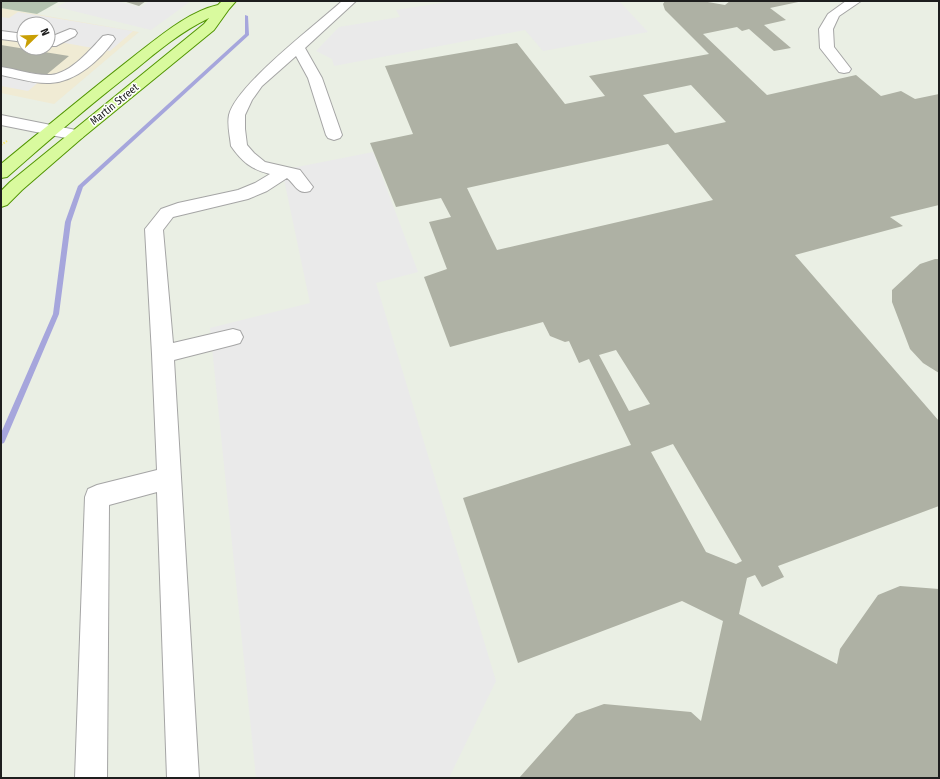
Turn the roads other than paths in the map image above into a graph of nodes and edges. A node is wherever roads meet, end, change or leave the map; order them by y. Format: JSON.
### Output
{"nodes":[{"id":1,"x":350,"y":1,"type":"edge"},
{"id":2,"x":855,"y":1,"type":"edge"},
{"id":3,"x":227,"y":4,"type":"edge"},
{"id":4,"x":70,"y":33,"type":"dead end"},
{"id":5,"x":1,"y":35,"type":"edge"},
{"id":6,"x":16,"y":37,"type":"edge"},
{"id":7,"x":108,"y":39,"type":"dead end"},
{"id":8,"x":56,"y":40,"type":"edge"},
{"id":9,"x":298,"y":47,"type":"junction"},
{"id":10,"x":844,"y":69,"type":"dead end"},
{"id":11,"x":1,"y":71,"type":"edge"},
{"id":12,"x":1,"y":120,"type":"edge"},
{"id":13,"x":50,"y":130,"type":"junction"},
{"id":14,"x":76,"y":135,"type":"junction"},
{"id":15,"x":334,"y":135,"type":"dead end"},
{"id":16,"x":284,"y":172,"type":"junction"},
{"id":17,"x":1,"y":173,"type":"edge"},
{"id":18,"x":304,"y":187,"type":"dead end"},
{"id":19,"x":1,"y":201,"type":"edge"},
{"id":20,"x":233,"y":337,"type":"dead end"},
{"id":21,"x":163,"y":354,"type":"junction"},
{"id":22,"x":169,"y":478,"type":"junction"},
{"id":23,"x":91,"y":778,"type":"edge"},
{"id":24,"x":183,"y":778,"type":"edge"}],
"edges":[{"from":1,"to":9,"type":"street"},
{"from":2,"to":10,"type":"street"},
{"from":3,"to":13,"type":"main road","name":"Martin Street"},
{"from":3,"to":14,"type":"main road","name":"Martin Street"},
{"from":4,"to":8,"type":"street"},
{"from":5,"to":6,"type":"street"},
{"from":7,"to":11,"type":"street"},
{"from":9,"to":15,"type":"street"},
{"from":9,"to":16,"type":"street"},
{"from":12,"to":13,"type":"street"},
{"from":13,"to":14,"type":"street"},
{"from":13,"to":17,"type":"main road","name":"Martin Street"},
{"from":14,"to":19,"type":"main road","name":"Martin Street"},
{"from":16,"to":18,"type":"street"},
{"from":16,"to":21,"type":"street"},
{"from":20,"to":21,"type":"street"},
{"from":21,"to":22,"type":"street"},
{"from":22,"to":23,"type":"street"},
{"from":22,"to":24,"type":"street"}]}
